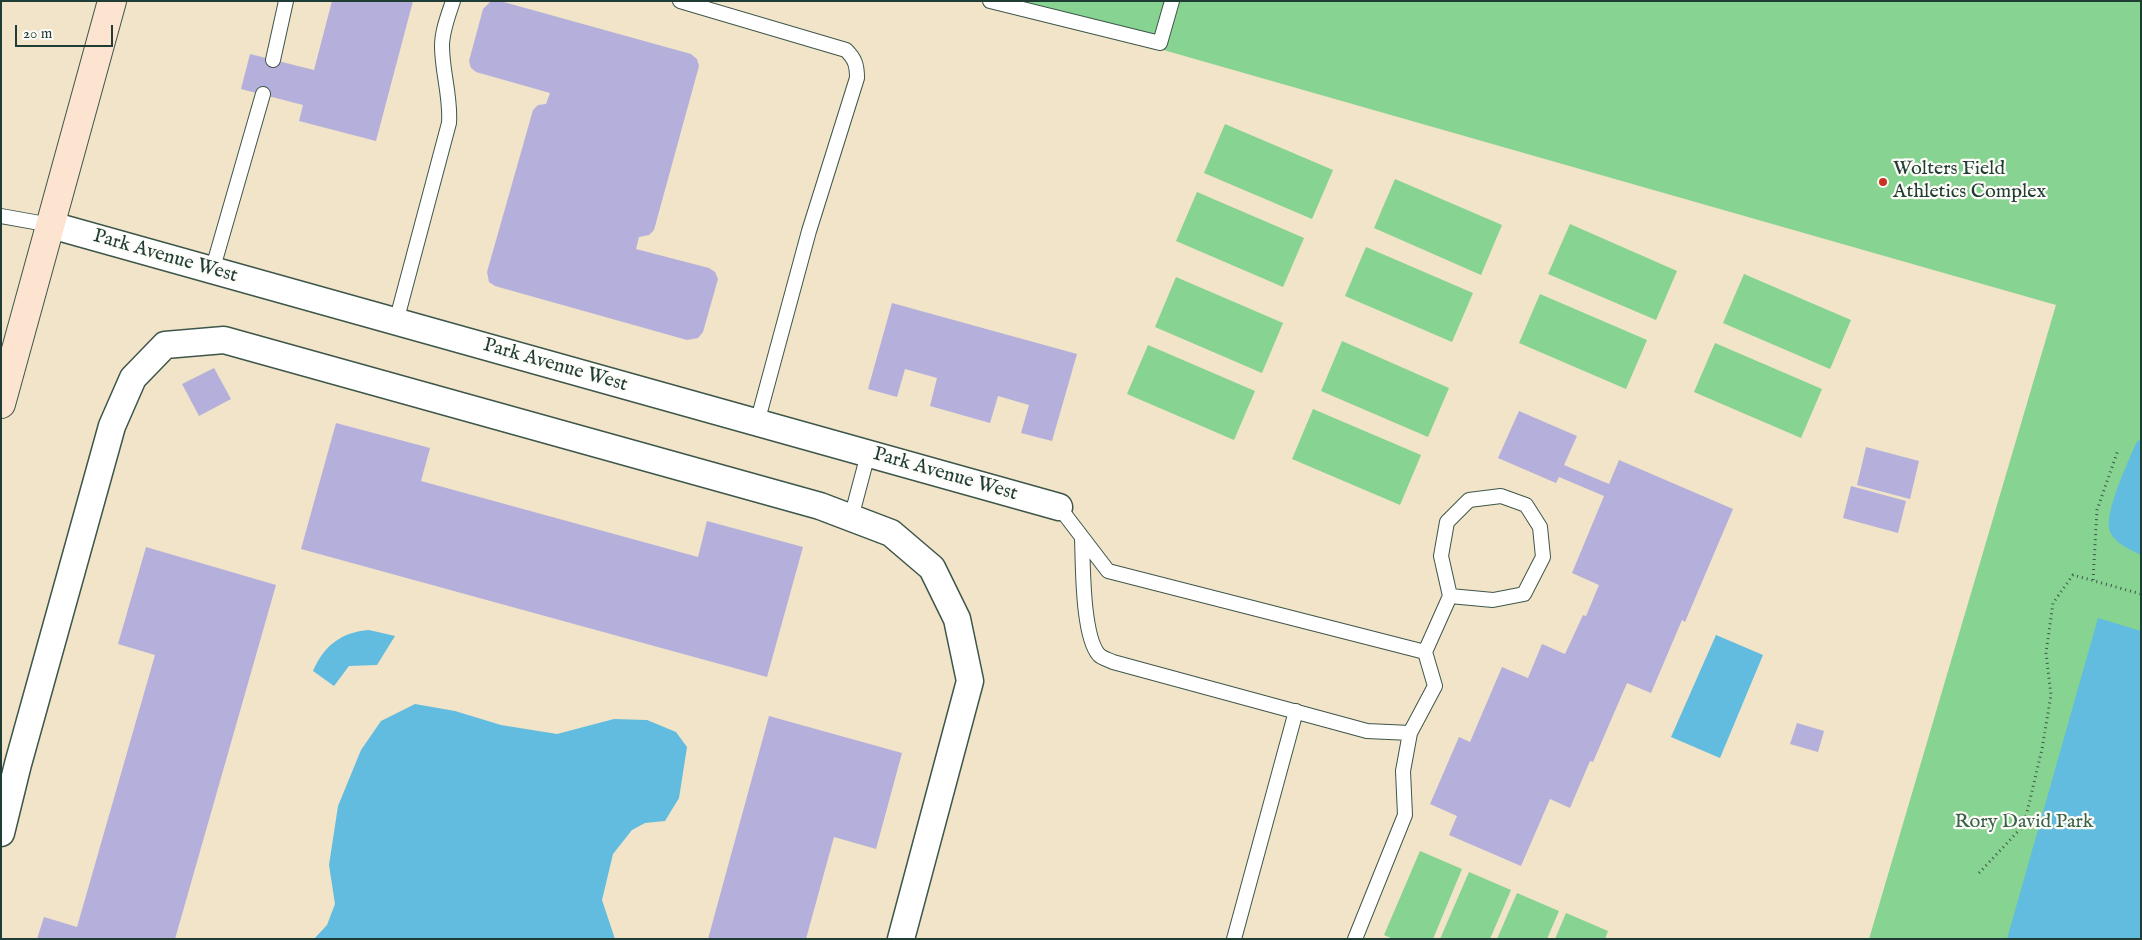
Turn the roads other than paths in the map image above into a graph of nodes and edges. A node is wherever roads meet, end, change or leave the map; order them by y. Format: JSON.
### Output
{"nodes":[{"id":1,"x":112,"y":1,"type":"edge"},
{"id":2,"x":286,"y":1,"type":"edge"},
{"id":3,"x":453,"y":1,"type":"edge"},
{"id":4,"x":680,"y":1,"type":"edge"},
{"id":5,"x":990,"y":1,"type":"edge"},
{"id":6,"x":1172,"y":1,"type":"edge"},
{"id":7,"x":273,"y":60,"type":"dead end"},
{"id":8,"x":264,"y":94,"type":"dead end"},
{"id":9,"x":1,"y":216,"type":"edge"},
{"id":10,"x":50,"y":225,"type":"junction"},
{"id":11,"x":212,"y":271,"type":"junction"},
{"id":12,"x":396,"y":322,"type":"junction"},
{"id":13,"x":1,"y":404,"type":"edge"},
{"id":14,"x":758,"y":423,"type":"junction"},
{"id":15,"x":868,"y":454,"type":"junction"},
{"id":16,"x":1059,"y":507,"type":"joint"},
{"id":17,"x":850,"y":518,"type":"junction"},
{"id":18,"x":1082,"y":536,"type":"junction"},
{"id":19,"x":1450,"y":596,"type":"junction"},
{"id":20,"x":1425,"y":652,"type":"junction"},
{"id":21,"x":1296,"y":711,"type":"junction"},
{"id":22,"x":1410,"y":733,"type":"junction"},
{"id":23,"x":10,"y":762,"type":"edge"},
{"id":24,"x":1,"y":833,"type":"edge"},
{"id":25,"x":901,"y":939,"type":"edge"},
{"id":26,"x":1234,"y":939,"type":"edge"},
{"id":27,"x":1355,"y":939,"type":"edge"}],
"edges":[{"from":1,"to":10,"type":"street"},
{"from":2,"to":7,"type":"lane"},
{"from":3,"to":12,"type":"lane"},
{"from":4,"to":14,"type":"lane"},
{"from":5,"to":6,"type":"lane"},
{"from":8,"to":11,"type":"lane"},
{"from":9,"to":10,"type":"lane"},
{"from":10,"to":11,"type":"street","name":"Park Avenue West"},
{"from":10,"to":13,"type":"street"},
{"from":11,"to":12,"type":"street","name":"Park Avenue West"},
{"from":12,"to":14,"type":"street","name":"Park Avenue West"},
{"from":14,"to":15,"type":"street","name":"Park Avenue West"},
{"from":15,"to":16,"type":"street","name":"Park Avenue West"},
{"from":15,"to":17,"type":"lane"},
{"from":16,"to":18,"type":"lane"},
{"from":17,"to":23,"type":"street"},
{"from":17,"to":25,"type":"street"},
{"from":18,"to":20,"type":"lane"},
{"from":18,"to":21,"type":"lane"},
{"from":19,"to":19,"type":"lane"},
{"from":19,"to":20,"type":"lane"},
{"from":20,"to":22,"type":"lane"},
{"from":21,"to":22,"type":"lane"},
{"from":21,"to":26,"type":"lane"},
{"from":22,"to":27,"type":"lane"},
{"from":23,"to":24,"type":"street"}]}
